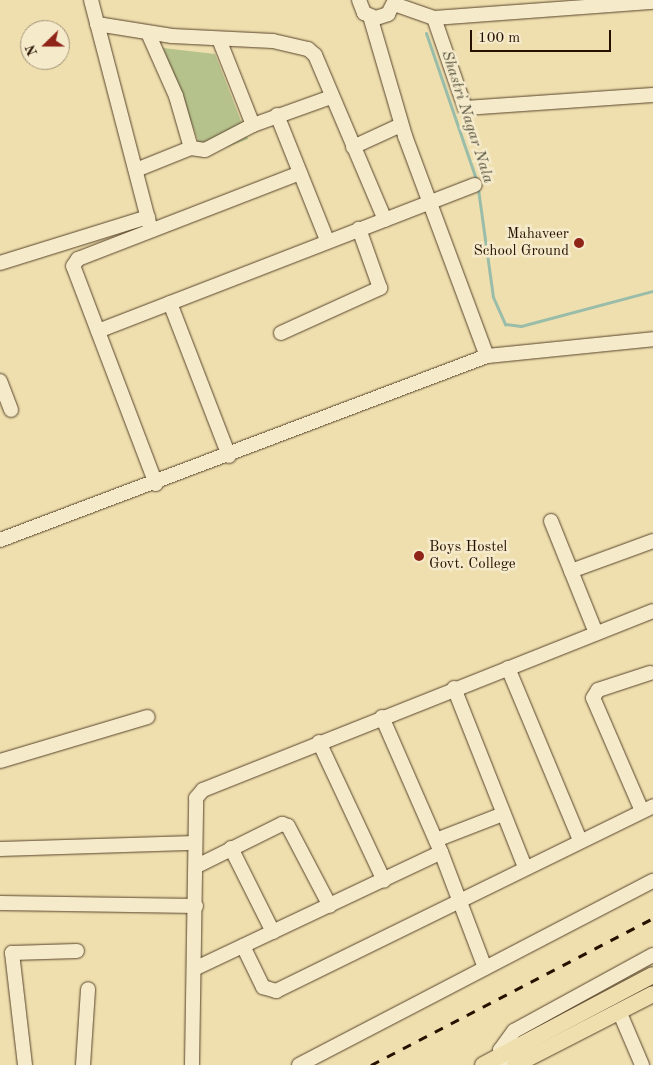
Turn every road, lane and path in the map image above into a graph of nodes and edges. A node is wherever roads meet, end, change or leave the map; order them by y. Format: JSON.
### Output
{"nodes":[{"id":1,"x":91,"y":0,"type":"edge"},
{"id":2,"x":359,"y":0,"type":"edge"},
{"id":3,"x":395,"y":2,"type":"edge"},
{"id":4,"x":653,"y":2,"type":"edge"},
{"id":5,"x":618,"y":3,"type":"edge"},
{"id":6,"x":564,"y":4,"type":"edge"},
{"id":7,"x":510,"y":5,"type":"edge"},
{"id":8,"x":370,"y":16,"type":"junction"},
{"id":9,"x":434,"y":18,"type":"junction"},
{"id":10,"x":97,"y":24,"type":"junction"},
{"id":11,"x":148,"y":33,"type":"junction"},
{"id":12,"x":219,"y":39,"type":"junction"},
{"id":13,"x":653,"y":95,"type":"edge"},
{"id":14,"x":331,"y":97,"type":"junction"},
{"id":15,"x":277,"y":115,"type":"junction"},
{"id":16,"x":253,"y":125,"type":"junction"},
{"id":17,"x":402,"y":125,"type":"junction"},
{"id":18,"x":353,"y":147,"type":"junction"},
{"id":19,"x":191,"y":148,"type":"junction"},
{"id":20,"x":136,"y":170,"type":"junction"},
{"id":21,"x":300,"y":173,"type":"junction"},
{"id":22,"x":475,"y":185,"type":"dead end"},
{"id":23,"x":432,"y":203,"type":"junction"},
{"id":24,"x":385,"y":220,"type":"junction"},
{"id":25,"x":150,"y":223,"type":"junction"},
{"id":26,"x":359,"y":229,"type":"junction"},
{"id":27,"x":327,"y":240,"type":"junction"},
{"id":28,"x":0,"y":263,"type":"edge"},
{"id":29,"x":170,"y":303,"type":"junction"},
{"id":30,"x":98,"y":331,"type":"junction"},
{"id":31,"x":281,"y":333,"type":"dead end"},
{"id":32,"x":653,"y":339,"type":"edge"},
{"id":33,"x":487,"y":356,"type":"junction"},
{"id":34,"x":0,"y":381,"type":"edge"},
{"id":35,"x":11,"y":410,"type":"dead end"},
{"id":36,"x":229,"y":456,"type":"junction"},
{"id":37,"x":156,"y":484,"type":"junction"},
{"id":38,"x":552,"y":521,"type":"dead end"},
{"id":39,"x":0,"y":540,"type":"edge"},
{"id":40,"x":653,"y":541,"type":"edge"},
{"id":41,"x":571,"y":571,"type":"junction"},
{"id":42,"x":653,"y":611,"type":"edge"},
{"id":43,"x":596,"y":633,"type":"junction"},
{"id":44,"x":508,"y":668,"type":"junction"},
{"id":45,"x":652,"y":675,"type":"edge"},
{"id":46,"x":454,"y":688,"type":"junction"},
{"id":47,"x":148,"y":717,"type":"dead end"},
{"id":48,"x":382,"y":717,"type":"junction"},
{"id":49,"x":319,"y":742,"type":"junction"},
{"id":50,"x":0,"y":761,"type":"edge"},
{"id":51,"x":647,"y":808,"type":"edge"},
{"id":52,"x":503,"y":814,"type":"junction"},
{"id":53,"x":580,"y":840,"type":"junction"},
{"id":54,"x":195,"y":843,"type":"junction"},
{"id":55,"x":438,"y":846,"type":"junction"},
{"id":56,"x":231,"y":848,"type":"junction"},
{"id":57,"x":0,"y":849,"type":"edge"},
{"id":58,"x":198,"y":865,"type":"junction"},
{"id":59,"x":525,"y":867,"type":"junction"},
{"id":60,"x":384,"y":881,"type":"junction"},
{"id":61,"x":653,"y":881,"type":"edge"},
{"id":62,"x":0,"y":903,"type":"edge"},
{"id":63,"x":460,"y":903,"type":"junction"},
{"id":64,"x":196,"y":906,"type":"junction"},
{"id":65,"x":330,"y":906,"type":"junction"},
{"id":66,"x":273,"y":932,"type":"junction"},
{"id":67,"x":243,"y":946,"type":"junction"},
{"id":68,"x":77,"y":951,"type":"dead end"},
{"id":69,"x":653,"y":955,"type":"edge"},
{"id":70,"x":486,"y":968,"type":"junction"},
{"id":71,"x":194,"y":969,"type":"junction"},
{"id":72,"x":653,"y":975,"type":"edge"},
{"id":73,"x":88,"y":989,"type":"dead end"},
{"id":74,"x":653,"y":994,"type":"edge"},
{"id":75,"x":619,"y":1011,"type":"junction"},
{"id":76,"x":502,"y":1061,"type":"edge"},
{"id":77,"x":25,"y":1065,"type":"edge"},
{"id":78,"x":83,"y":1065,"type":"edge"},
{"id":79,"x":192,"y":1065,"type":"edge"},
{"id":80,"x":299,"y":1065,"type":"edge"},
{"id":81,"x":483,"y":1065,"type":"edge"},
{"id":82,"x":515,"y":1065,"type":"edge"},
{"id":83,"x":642,"y":1065,"type":"edge"}],
"edges":[{"from":1,"to":10,"type":"street"},
{"from":2,"to":8,"type":"street"},
{"from":3,"to":8,"type":"street"},
{"from":3,"to":9,"type":"street"},
{"from":4,"to":5,"type":"street"},
{"from":5,"to":6,"type":"street"},
{"from":6,"to":7,"type":"street"},
{"from":7,"to":9,"type":"street"},
{"from":8,"to":17,"type":"street"},
{"from":9,"to":13,"type":"street"},
{"from":10,"to":11,"type":"street"},
{"from":10,"to":20,"type":"street"},
{"from":11,"to":12,"type":"street"},
{"from":11,"to":19,"type":"street"},
{"from":12,"to":14,"type":"street"},
{"from":12,"to":16,"type":"street"},
{"from":14,"to":15,"type":"street"},
{"from":14,"to":18,"type":"street"},
{"from":15,"to":16,"type":"street"},
{"from":15,"to":21,"type":"street"},
{"from":16,"to":19,"type":"street"},
{"from":17,"to":18,"type":"street"},
{"from":17,"to":23,"type":"street"},
{"from":18,"to":24,"type":"street"},
{"from":19,"to":20,"type":"street"},
{"from":20,"to":25,"type":"street"},
{"from":21,"to":25,"type":"street"},
{"from":21,"to":27,"type":"street"},
{"from":22,"to":23,"type":"street"},
{"from":23,"to":24,"type":"street"},
{"from":23,"to":33,"type":"street"},
{"from":24,"to":26,"type":"street"},
{"from":25,"to":28,"type":"street"},
{"from":25,"to":30,"type":"street"},
{"from":26,"to":27,"type":"street"},
{"from":26,"to":31,"type":"street"},
{"from":27,"to":29,"type":"street"},
{"from":29,"to":30,"type":"street"},
{"from":29,"to":36,"type":"street"},
{"from":30,"to":37,"type":"street"},
{"from":32,"to":33,"type":"street"},
{"from":33,"to":36,"type":"street"},
{"from":34,"to":35,"type":"street"},
{"from":36,"to":37,"type":"street"},
{"from":37,"to":39,"type":"street"},
{"from":38,"to":41,"type":"street"},
{"from":40,"to":41,"type":"street"},
{"from":41,"to":43,"type":"street"},
{"from":42,"to":43,"type":"street"},
{"from":43,"to":44,"type":"street"},
{"from":44,"to":46,"type":"street"},
{"from":44,"to":53,"type":"street"},
{"from":45,"to":51,"type":"street"},
{"from":46,"to":48,"type":"street"},
{"from":46,"to":52,"type":"street"},
{"from":47,"to":50,"type":"street"},
{"from":48,"to":49,"type":"street"},
{"from":48,"to":55,"type":"street"},
{"from":49,"to":54,"type":"street"},
{"from":49,"to":60,"type":"street"},
{"from":51,"to":53,"type":"street"},
{"from":52,"to":55,"type":"street"},
{"from":52,"to":59,"type":"street"},
{"from":53,"to":59,"type":"street"},
{"from":54,"to":57,"type":"street"},
{"from":54,"to":58,"type":"street"},
{"from":55,"to":60,"type":"street"},
{"from":55,"to":63,"type":"street"},
{"from":56,"to":58,"type":"street"},
{"from":56,"to":65,"type":"street"},
{"from":56,"to":66,"type":"street"},
{"from":58,"to":64,"type":"street"},
{"from":59,"to":63,"type":"street"},
{"from":60,"to":65,"type":"street"},
{"from":61,"to":70,"type":"street"},
{"from":62,"to":64,"type":"street"},
{"from":63,"to":67,"type":"street"},
{"from":63,"to":70,"type":"street"},
{"from":64,"to":71,"type":"street"},
{"from":65,"to":66,"type":"street"},
{"from":66,"to":67,"type":"street"},
{"from":67,"to":71,"type":"street"},
{"from":68,"to":77,"type":"street"},
{"from":69,"to":76,"type":"street"},
{"from":70,"to":80,"type":"street"},
{"from":71,"to":79,"type":"street"},
{"from":72,"to":76,"type":"main road"},
{"from":73,"to":78,"type":"street"},
{"from":74,"to":75,"type":"main road"},
{"from":75,"to":82,"type":"main road"},
{"from":75,"to":83,"type":"street"},
{"from":76,"to":81,"type":"main road"}]}
